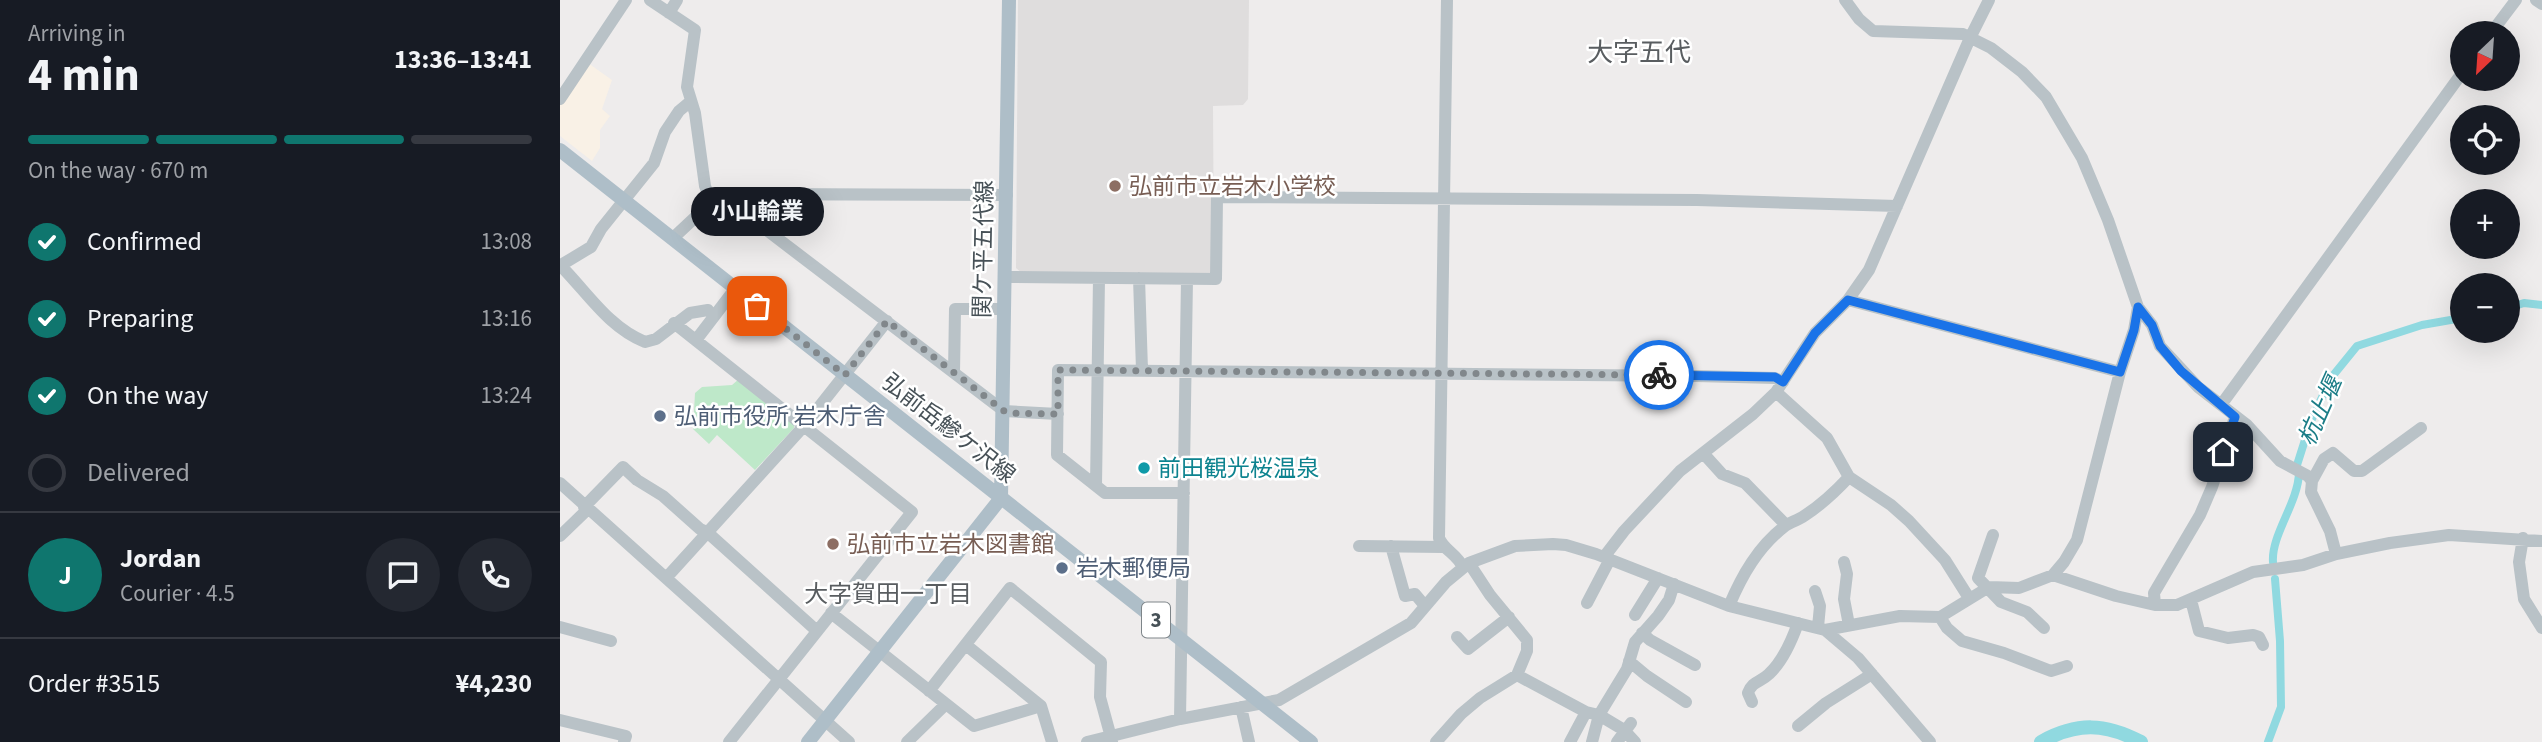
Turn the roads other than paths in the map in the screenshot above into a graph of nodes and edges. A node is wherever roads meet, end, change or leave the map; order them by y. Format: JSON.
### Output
{"nodes":[{"id":1,"x":626,"y":0,"type":"edge"},
{"id":2,"x":650,"y":0,"type":"edge"},
{"id":3,"x":677,"y":0,"type":"edge"},
{"id":4,"x":1009,"y":0,"type":"edge"},
{"id":5,"x":1447,"y":0,"type":"edge"},
{"id":6,"x":1845,"y":0,"type":"edge"},
{"id":7,"x":1989,"y":0,"type":"edge"},
{"id":8,"x":2516,"y":0,"type":"edge"},
{"id":9,"x":2536,"y":0,"type":"edge"},
{"id":10,"x":2542,"y":4,"type":"edge"},
{"id":11,"x":669,"y":13,"type":"junction"},
{"id":12,"x":2500,"y":21,"type":"edge"},
{"id":13,"x":1970,"y":38,"type":"junction"},
{"id":14,"x":2450,"y":90,"type":"edge"},
{"id":15,"x":560,"y":99,"type":"edge"},
{"id":16,"x":691,"y":101,"type":"junction"},
{"id":17,"x":560,"y":150,"type":"edge"},
{"id":18,"x":727,"y":194,"type":"junction"},
{"id":19,"x":1007,"y":195,"type":"junction"},
{"id":20,"x":1443,"y":199,"type":"junction"},
{"id":21,"x":623,"y":201,"type":"junction"},
{"id":22,"x":711,"y":202,"type":"junction"},
{"id":23,"x":1897,"y":206,"type":"junction"},
{"id":24,"x":672,"y":239,"type":"junction"},
{"id":25,"x":561,"y":265,"type":"edge"},
{"id":26,"x":1006,"y":277,"type":"junction"},
{"id":27,"x":1099,"y":278,"type":"junction"},
{"id":28,"x":1139,"y":278,"type":"junction"},
{"id":29,"x":1187,"y":279,"type":"junction"},
{"id":30,"x":735,"y":289,"type":"junction"},
{"id":31,"x":1848,"y":300,"type":"junction"},
{"id":32,"x":2138,"y":307,"type":"junction"},
{"id":33,"x":1005,"y":309,"type":"junction"},
{"id":34,"x":708,"y":310,"type":"dead end"},
{"id":35,"x":887,"y":321,"type":"junction"},
{"id":36,"x":674,"y":323,"type":"junction"},
{"id":37,"x":696,"y":340,"type":"junction"},
{"id":38,"x":1099,"y":370,"type":"junction"},
{"id":39,"x":1142,"y":370,"type":"junction"},
{"id":40,"x":1186,"y":371,"type":"junction"},
{"id":41,"x":2120,"y":372,"type":"junction"},
{"id":42,"x":954,"y":373,"type":"junction"},
{"id":43,"x":1442,"y":374,"type":"junction"},
{"id":44,"x":845,"y":375,"type":"junction"},
{"id":45,"x":1779,"y":387,"type":"junction"},
{"id":46,"x":2221,"y":405,"type":"junction"},
{"id":47,"x":1004,"y":411,"type":"junction"},
{"id":48,"x":1058,"y":414,"type":"junction"},
{"id":49,"x":2235,"y":417,"type":"junction"},
{"id":50,"x":804,"y":426,"type":"junction"},
{"id":51,"x":2421,"y":428,"type":"dead end"},
{"id":52,"x":1703,"y":453,"type":"junction"},
{"id":53,"x":1849,"y":477,"type":"junction"},
{"id":54,"x":2312,"y":481,"type":"junction"},
{"id":55,"x":560,"y":483,"type":"edge"},
{"id":56,"x":1096,"y":485,"type":"junction"},
{"id":57,"x":1184,"y":493,"type":"junction"},
{"id":58,"x":1001,"y":498,"type":"junction"},
{"id":59,"x":586,"y":508,"type":"junction"},
{"id":60,"x":1786,"y":525,"type":"junction"},
{"id":61,"x":707,"y":532,"type":"junction"},
{"id":62,"x":1993,"y":535,"type":"dead end"},
{"id":63,"x":560,"y":536,"type":"edge"},
{"id":64,"x":2523,"y":538,"type":"junction"},
{"id":65,"x":2542,"y":541,"type":"edge"},
{"id":66,"x":1359,"y":546,"type":"dead end"},
{"id":67,"x":1391,"y":546,"type":"junction"},
{"id":68,"x":1443,"y":547,"type":"junction"},
{"id":69,"x":2336,"y":554,"type":"junction"},
{"id":70,"x":1607,"y":558,"type":"junction"},
{"id":71,"x":1844,"y":562,"type":"dead end"},
{"id":72,"x":1466,"y":566,"type":"junction"},
{"id":73,"x":2053,"y":575,"type":"junction"},
{"id":74,"x":667,"y":577,"type":"junction"},
{"id":75,"x":1658,"y":578,"type":"junction"},
{"id":76,"x":1674,"y":584,"type":"junction"},
{"id":77,"x":1989,"y":587,"type":"junction"},
{"id":78,"x":1815,"y":592,"type":"dead end"},
{"id":79,"x":1969,"y":598,"type":"junction"},
{"id":80,"x":2191,"y":600,"type":"junction"},
{"id":81,"x":1587,"y":603,"type":"dead end"},
{"id":82,"x":2155,"y":605,"type":"junction"},
{"id":83,"x":1425,"y":606,"type":"junction"},
{"id":84,"x":1729,"y":606,"type":"junction"},
{"id":85,"x":831,"y":613,"type":"junction"},
{"id":86,"x":1635,"y":615,"type":"dead end"},
{"id":87,"x":1509,"y":617,"type":"junction"},
{"id":88,"x":1941,"y":617,"type":"junction"},
{"id":89,"x":1798,"y":623,"type":"junction"},
{"id":90,"x":1849,"y":625,"type":"junction"},
{"id":91,"x":560,"y":627,"type":"edge"},
{"id":92,"x":2044,"y":628,"type":"dead end"},
{"id":93,"x":2542,"y":628,"type":"edge"},
{"id":94,"x":1822,"y":629,"type":"junction"},
{"id":95,"x":817,"y":631,"type":"junction"},
{"id":96,"x":1642,"y":633,"type":"junction"},
{"id":97,"x":1457,"y":637,"type":"dead end"},
{"id":98,"x":1182,"y":640,"type":"junction"},
{"id":99,"x":611,"y":641,"type":"dead end"},
{"id":100,"x":966,"y":645,"type":"junction"},
{"id":101,"x":2263,"y":645,"type":"dead end"},
{"id":102,"x":878,"y":651,"type":"junction"},
{"id":103,"x":1629,"y":661,"type":"junction"},
{"id":104,"x":1695,"y":665,"type":"dead end"},
{"id":105,"x":2067,"y":666,"type":"dead end"},
{"id":106,"x":1872,"y":674,"type":"junction"},
{"id":107,"x":1517,"y":675,"type":"junction"},
{"id":108,"x":778,"y":680,"type":"junction"},
{"id":109,"x":929,"y":691,"type":"junction"},
{"id":110,"x":1686,"y":702,"type":"dead end"},
{"id":111,"x":1752,"y":702,"type":"dead end"},
{"id":112,"x":946,"y":704,"type":"junction"},
{"id":113,"x":1263,"y":704,"type":"junction"},
{"id":114,"x":1041,"y":706,"type":"junction"},
{"id":115,"x":1241,"y":707,"type":"junction"},
{"id":116,"x":1592,"y":714,"type":"junction"},
{"id":117,"x":1180,"y":719,"type":"junction"},
{"id":118,"x":560,"y":720,"type":"edge"},
{"id":119,"x":824,"y":720,"type":"junction"},
{"id":120,"x":1798,"y":726,"type":"dead end"},
{"id":121,"x":1624,"y":732,"type":"edge"},
{"id":122,"x":1111,"y":738,"type":"edge"},
{"id":123,"x":624,"y":742,"type":"edge"},
{"id":124,"x":730,"y":742,"type":"edge"},
{"id":125,"x":808,"y":742,"type":"edge"},
{"id":126,"x":849,"y":742,"type":"edge"},
{"id":127,"x":907,"y":742,"type":"edge"},
{"id":128,"x":1052,"y":742,"type":"edge"},
{"id":129,"x":1087,"y":742,"type":"edge"},
{"id":130,"x":1249,"y":742,"type":"edge"},
{"id":131,"x":1311,"y":742,"type":"edge"},
{"id":132,"x":1436,"y":742,"type":"edge"},
{"id":133,"x":1570,"y":742,"type":"edge"},
{"id":134,"x":1591,"y":742,"type":"edge"},
{"id":135,"x":1635,"y":742,"type":"edge"},
{"id":136,"x":1930,"y":742,"type":"edge"}],
"edges":[{"from":1,"to":15,"type":"street"},
{"from":2,"to":11,"type":"street"},
{"from":3,"to":11,"type":"street"},
{"from":4,"to":19,"type":"main road","name":"関ケ平五代線"},
{"from":5,"to":20,"type":"street"},
{"from":6,"to":13,"type":"street"},
{"from":7,"to":13,"type":"street"},
{"from":8,"to":12,"type":"street"},
{"from":9,"to":10,"type":"street"},
{"from":11,"to":16,"type":"street"},
{"from":13,"to":23,"type":"street"},
{"from":13,"to":32,"type":"street"},
{"from":14,"to":46,"type":"street"},
{"from":16,"to":21,"type":"street"},
{"from":16,"to":22,"type":"street"},
{"from":17,"to":21,"type":"main road","name":"弘前岳鰺ケ沢線","number":"3"},
{"from":18,"to":19,"type":"street"},
{"from":18,"to":22,"type":"street"},
{"from":18,"to":35,"type":"street"},
{"from":19,"to":26,"type":"main road","name":"関ケ平五代線"},
{"from":20,"to":23,"type":"street"},
{"from":20,"to":29,"type":"street"},
{"from":20,"to":43,"type":"street"},
{"from":21,"to":24,"type":"main road","name":"弘前岳鰺ケ沢線","number":"3"},
{"from":21,"to":25,"type":"street"},
{"from":22,"to":24,"type":"street"},
{"from":23,"to":31,"type":"street"},
{"from":24,"to":30,"type":"main road","name":"弘前岳鰺ケ沢線","number":"3"},
{"from":25,"to":36,"type":"street"},
{"from":26,"to":27,"type":"street"},
{"from":26,"to":33,"type":"main road","name":"関ケ平五代線"},
{"from":27,"to":28,"type":"street"},
{"from":27,"to":38,"type":"street"},
{"from":28,"to":29,"type":"street"},
{"from":28,"to":39,"type":"street"},
{"from":29,"to":40,"type":"street"},
{"from":30,"to":37,"type":"street"},
{"from":30,"to":44,"type":"main road","name":"弘前岳鰺ケ沢線","number":"3"},
{"from":31,"to":41,"type":"street"},
{"from":31,"to":45,"type":"street"},
{"from":32,"to":41,"type":"street"},
{"from":32,"to":46,"type":"street"},
{"from":33,"to":42,"type":"street"},
{"from":33,"to":47,"type":"main road","name":"関ケ平五代線"},
{"from":34,"to":36,"type":"street"},
{"from":35,"to":42,"type":"street"},
{"from":35,"to":44,"type":"street"},
{"from":36,"to":37,"type":"street"},
{"from":37,"to":50,"type":"street"},
{"from":38,"to":39,"type":"street"},
{"from":38,"to":48,"type":"street"},
{"from":38,"to":56,"type":"street"},
{"from":39,"to":40,"type":"street"},
{"from":40,"to":43,"type":"street"},
{"from":40,"to":57,"type":"street"},
{"from":41,"to":73,"type":"street"},
{"from":42,"to":47,"type":"street"},
{"from":43,"to":45,"type":"street"},
{"from":43,"to":68,"type":"street"},
{"from":44,"to":50,"type":"street"},
{"from":44,"to":58,"type":"main road","name":"弘前岳鰺ケ沢線","number":"3"},
{"from":45,"to":52,"type":"street"},
{"from":45,"to":53,"type":"street"},
{"from":46,"to":49,"type":"street"},
{"from":47,"to":48,"type":"street"},
{"from":47,"to":58,"type":"main road","name":"関ケ平五代線"},
{"from":48,"to":56,"type":"street"},
{"from":49,"to":54,"type":"street"},
{"from":49,"to":82,"type":"street"},
{"from":50,"to":61,"type":"street"},
{"from":50,"to":85,"type":"street"},
{"from":51,"to":54,"type":"street"},
{"from":52,"to":60,"type":"street"},
{"from":52,"to":70,"type":"street"},
{"from":53,"to":60,"type":"street"},
{"from":53,"to":79,"type":"street"},
{"from":54,"to":69,"type":"street"},
{"from":55,"to":59,"type":"street"},
{"from":56,"to":57,"type":"street"},
{"from":57,"to":98,"type":"street"},
{"from":58,"to":98,"type":"main road","name":"弘前岳鰺ケ沢線","number":"3"},
{"from":58,"to":102,"type":"main road"},
{"from":59,"to":61,"type":"street"},
{"from":59,"to":63,"type":"street"},
{"from":59,"to":74,"type":"street"},
{"from":60,"to":84,"type":"street"},
{"from":61,"to":74,"type":"street"},
{"from":61,"to":95,"type":"street"},
{"from":62,"to":77,"type":"street"},
{"from":64,"to":65,"type":"street"},
{"from":64,"to":69,"type":"street"},
{"from":64,"to":93,"type":"street"},
{"from":66,"to":67,"type":"street"},
{"from":67,"to":68,"type":"street"},
{"from":67,"to":83,"type":"street"},
{"from":68,"to":72,"type":"street"},
{"from":69,"to":80,"type":"street"},
{"from":70,"to":72,"type":"street"},
{"from":70,"to":75,"type":"street"},
{"from":70,"to":81,"type":"street"},
{"from":71,"to":90,"type":"street"},
{"from":72,"to":83,"type":"street"},
{"from":72,"to":87,"type":"street"},
{"from":73,"to":77,"type":"street"},
{"from":73,"to":82,"type":"street"},
{"from":74,"to":108,"type":"street"},
{"from":75,"to":76,"type":"street"},
{"from":75,"to":86,"type":"street"},
{"from":76,"to":84,"type":"street"},
{"from":76,"to":96,"type":"street"},
{"from":77,"to":79,"type":"street"},
{"from":77,"to":92,"type":"street"},
{"from":78,"to":94,"type":"street"},
{"from":79,"to":88,"type":"street"},
{"from":80,"to":82,"type":"street"},
{"from":80,"to":101,"type":"street"},
{"from":83,"to":113,"type":"street"},
{"from":84,"to":89,"type":"street"},
{"from":85,"to":95,"type":"street"},
{"from":85,"to":102,"type":"street"},
{"from":87,"to":97,"type":"street"},
{"from":87,"to":107,"type":"street"},
{"from":88,"to":90,"type":"street"},
{"from":88,"to":105,"type":"street"},
{"from":89,"to":94,"type":"street"},
{"from":89,"to":111,"type":"street"},
{"from":90,"to":94,"type":"street"},
{"from":91,"to":99,"type":"street"},
{"from":94,"to":106,"type":"street"},
{"from":95,"to":108,"type":"street"},
{"from":96,"to":103,"type":"street"},
{"from":96,"to":104,"type":"street"},
{"from":98,"to":113,"type":"main road","name":"弘前岳鰺ケ沢線","number":"3"},
{"from":98,"to":117,"type":"street"},
{"from":100,"to":109,"type":"street"},
{"from":100,"to":114,"type":"street"},
{"from":100,"to":122,"type":"street"},
{"from":102,"to":109,"type":"street"},
{"from":102,"to":119,"type":"main road"},
{"from":103,"to":110,"type":"street"},
{"from":103,"to":116,"type":"street"},
{"from":106,"to":120,"type":"street"},
{"from":106,"to":136,"type":"street"},
{"from":107,"to":116,"type":"street"},
{"from":107,"to":132,"type":"street"},
{"from":108,"to":119,"type":"street"},
{"from":108,"to":124,"type":"street"},
{"from":109,"to":112,"type":"street"},
{"from":112,"to":114,"type":"street"},
{"from":112,"to":127,"type":"street"},
{"from":113,"to":115,"type":"street"},
{"from":113,"to":131,"type":"main road","name":"弘前岳鰺ケ沢線","number":"3"},
{"from":114,"to":128,"type":"street"},
{"from":115,"to":117,"type":"street"},
{"from":115,"to":130,"type":"street"},
{"from":116,"to":121,"type":"street"},
{"from":116,"to":133,"type":"street"},
{"from":116,"to":134,"type":"street"},
{"from":117,"to":122,"type":"street"},
{"from":118,"to":123,"type":"street"},
{"from":119,"to":125,"type":"main road"},
{"from":119,"to":126,"type":"street"},
{"from":121,"to":135,"type":"street"},
{"from":122,"to":129,"type":"street"}]}
